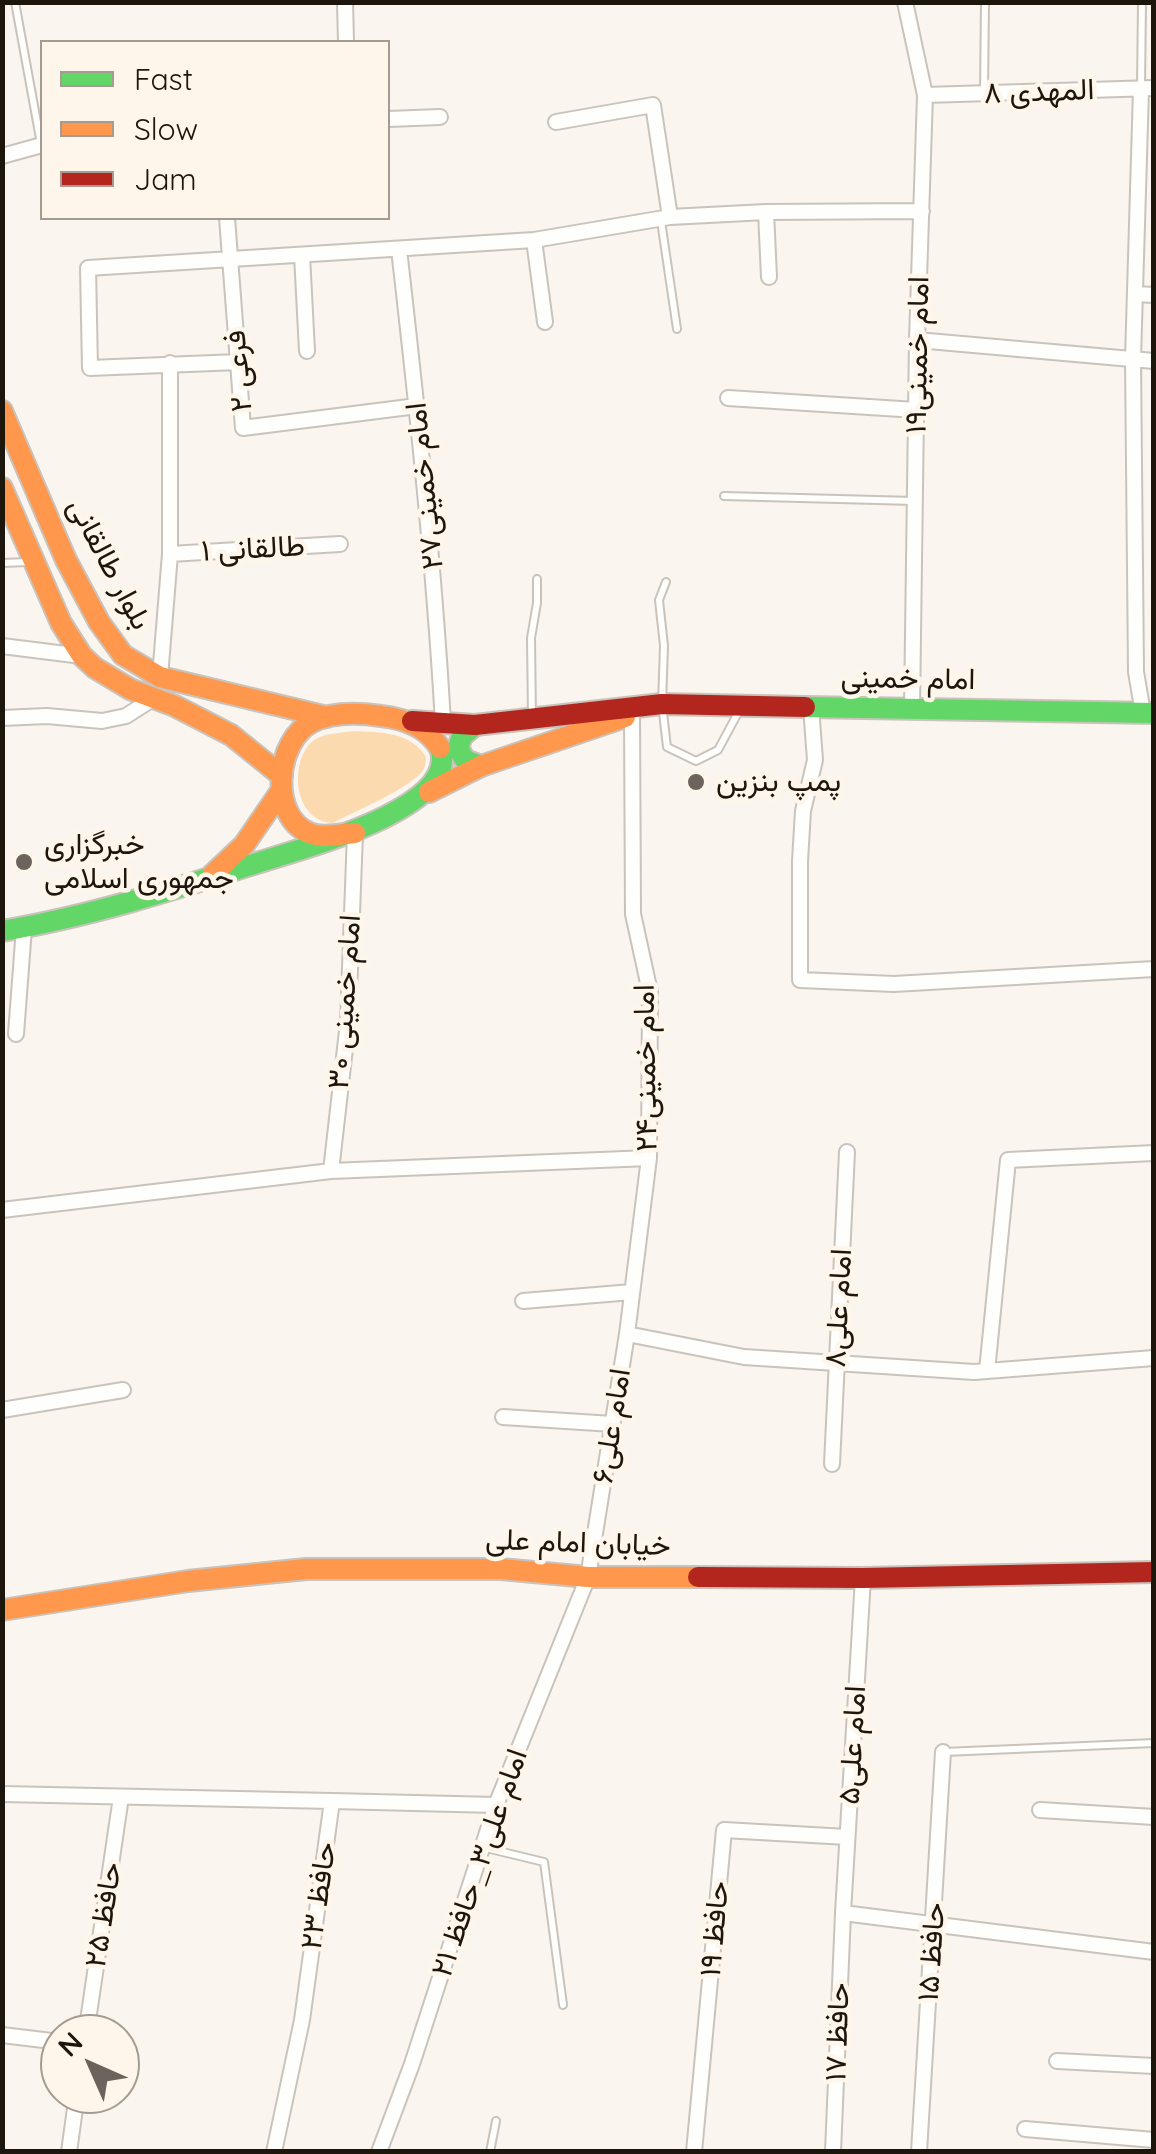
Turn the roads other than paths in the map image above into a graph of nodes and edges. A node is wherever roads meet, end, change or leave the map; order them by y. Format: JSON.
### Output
{"nodes":[{"id":1,"x":15,"y":2,"type":"edge"},
{"id":2,"x":345,"y":2,"type":"edge"},
{"id":3,"x":905,"y":2,"type":"edge"},
{"id":4,"x":985,"y":2,"type":"edge"},
{"id":5,"x":1142,"y":2,"type":"edge"},
{"id":6,"x":346,"y":40,"type":"edge"},
{"id":7,"x":1147,"y":88,"type":"edge"},
{"id":8,"x":984,"y":94,"type":"junction"},
{"id":9,"x":925,"y":96,"type":"junction"},
{"id":10,"x":440,"y":116,"type":"dead end"},
{"id":11,"x":390,"y":119,"type":"edge"},
{"id":12,"x":556,"y":122,"type":"dead end"},
{"id":13,"x":40,"y":134,"type":"edge"},
{"id":14,"x":40,"y":146,"type":"edge"},
{"id":15,"x":2,"y":156,"type":"edge"},
{"id":16,"x":922,"y":210,"type":"junction"},
{"id":17,"x":766,"y":212,"type":"junction"},
{"id":18,"x":665,"y":218,"type":"junction"},
{"id":19,"x":228,"y":220,"type":"edge"},
{"id":20,"x":534,"y":240,"type":"junction"},
{"id":21,"x":399,"y":249,"type":"junction"},
{"id":22,"x":302,"y":255,"type":"junction"},
{"id":23,"x":229,"y":260,"type":"junction"},
{"id":24,"x":768,"y":277,"type":"dead end"},
{"id":25,"x":1136,"y":294,"type":"junction"},
{"id":26,"x":1154,"y":295,"type":"edge"},
{"id":27,"x":545,"y":322,"type":"dead end"},
{"id":28,"x":677,"y":329,"type":"dead end"},
{"id":29,"x":917,"y":340,"type":"junction"},
{"id":30,"x":307,"y":352,"type":"dead end"},
{"id":31,"x":1133,"y":359,"type":"junction"},
{"id":32,"x":1154,"y":361,"type":"edge"},
{"id":33,"x":238,"y":362,"type":"junction"},
{"id":34,"x":170,"y":364,"type":"junction"},
{"id":35,"x":728,"y":398,"type":"dead end"},
{"id":36,"x":417,"y":406,"type":"junction"},
{"id":37,"x":916,"y":410,"type":"junction"},
{"id":38,"x":2,"y":411,"type":"edge"},
{"id":39,"x":2,"y":488,"type":"edge"},
{"id":40,"x":724,"y":496,"type":"dead end"},
{"id":41,"x":915,"y":501,"type":"junction"},
{"id":42,"x":340,"y":544,"type":"dead end"},
{"id":43,"x":170,"y":554,"type":"junction"},
{"id":44,"x":34,"y":562,"type":"junction"},
{"id":45,"x":2,"y":564,"type":"edge"},
{"id":46,"x":538,"y":578,"type":"dead end"},
{"id":47,"x":666,"y":582,"type":"dead end"},
{"id":48,"x":2,"y":646,"type":"edge"},
{"id":49,"x":82,"y":656,"type":"junction"},
{"id":50,"x":157,"y":688,"type":"junction"},
{"id":51,"x":662,"y":704,"type":"junction"},
{"id":52,"x":742,"y":706,"type":"junction"},
{"id":53,"x":811,"y":707,"type":"junction"},
{"id":54,"x":912,"y":709,"type":"junction"},
{"id":55,"x":1148,"y":713,"type":"edge"},
{"id":56,"x":632,"y":715,"type":"junction"},
{"id":57,"x":2,"y":718,"type":"edge"},
{"id":58,"x":329,"y":718,"type":"junction"},
{"id":59,"x":532,"y":718,"type":"junction"},
{"id":60,"x":406,"y":721,"type":"junction"},
{"id":61,"x":443,"y":723,"type":"junction"},
{"id":62,"x":475,"y":724,"type":"junction"},
{"id":63,"x":481,"y":766,"type":"junction"},
{"id":64,"x":281,"y":784,"type":"junction"},
{"id":65,"x":414,"y":800,"type":"junction"},
{"id":66,"x":355,"y":832,"type":"junction"},
{"id":67,"x":205,"y":881,"type":"junction"},
{"id":68,"x":13,"y":930,"type":"edge"},
{"id":69,"x":1154,"y":970,"type":"edge"},
{"id":70,"x":16,"y":1034,"type":"dead end"},
{"id":71,"x":847,"y":1152,"type":"dead end"},
{"id":72,"x":1154,"y":1154,"type":"edge"},
{"id":73,"x":648,"y":1158,"type":"junction"},
{"id":74,"x":331,"y":1172,"type":"junction"},
{"id":75,"x":2,"y":1210,"type":"edge"},
{"id":76,"x":632,"y":1292,"type":"junction"},
{"id":77,"x":523,"y":1301,"type":"dead end"},
{"id":78,"x":627,"y":1334,"type":"junction"},
{"id":79,"x":1154,"y":1358,"type":"edge"},
{"id":80,"x":836,"y":1363,"type":"junction"},
{"id":81,"x":988,"y":1370,"type":"junction"},
{"id":82,"x":122,"y":1390,"type":"dead end"},
{"id":83,"x":2,"y":1410,"type":"edge"},
{"id":84,"x":503,"y":1418,"type":"dead end"},
{"id":85,"x":613,"y":1424,"type":"junction"},
{"id":86,"x":832,"y":1464,"type":"dead end"},
{"id":87,"x":1154,"y":1572,"type":"edge"},
{"id":88,"x":588,"y":1577,"type":"junction"},
{"id":89,"x":863,"y":1578,"type":"junction"},
{"id":90,"x":2,"y":1610,"type":"edge"},
{"id":91,"x":1154,"y":1743,"type":"edge"},
{"id":92,"x":943,"y":1752,"type":"joint"},
{"id":93,"x":2,"y":1794,"type":"edge"},
{"id":94,"x":122,"y":1797,"type":"junction"},
{"id":95,"x":332,"y":1801,"type":"junction"},
{"id":96,"x":496,"y":1805,"type":"junction"},
{"id":97,"x":1040,"y":1810,"type":"dead end"},
{"id":98,"x":1154,"y":1817,"type":"edge"},
{"id":99,"x":847,"y":1837,"type":"junction"},
{"id":100,"x":482,"y":1847,"type":"junction"},
{"id":101,"x":843,"y":1913,"type":"junction"},
{"id":102,"x":934,"y":1924,"type":"junction"},
{"id":103,"x":1154,"y":1952,"type":"edge"},
{"id":104,"x":562,"y":2005,"type":"dead end"},
{"id":105,"x":89,"y":2014,"type":"edge"},
{"id":106,"x":2,"y":2035,"type":"edge"},
{"id":107,"x":40,"y":2040,"type":"edge"},
{"id":108,"x":1057,"y":2061,"type":"dead end"},
{"id":109,"x":1154,"y":2066,"type":"edge"},
{"id":110,"x":75,"y":2114,"type":"edge"},
{"id":111,"x":496,"y":2121,"type":"dead end"},
{"id":112,"x":1025,"y":2129,"type":"dead end"},
{"id":113,"x":1154,"y":2140,"type":"edge"},
{"id":114,"x":70,"y":2152,"type":"edge"},
{"id":115,"x":274,"y":2152,"type":"edge"},
{"id":116,"x":379,"y":2152,"type":"edge"},
{"id":117,"x":490,"y":2152,"type":"edge"},
{"id":118,"x":694,"y":2152,"type":"edge"},
{"id":119,"x":833,"y":2152,"type":"edge"},
{"id":120,"x":919,"y":2152,"type":"edge"}],
"edges":[{"from":1,"to":13,"type":"lane"},
{"from":2,"to":6,"type":"street"},
{"from":3,"to":9,"type":"street","name":"امام خمینی۱۹"},
{"from":4,"to":8,"type":"lane"},
{"from":5,"to":7,"type":"lane"},
{"from":7,"to":8,"type":"street","name":"المهدی ٨"},
{"from":7,"to":25,"type":"street"},
{"from":8,"to":9,"type":"street","name":"المهدی ٨"},
{"from":9,"to":16,"type":"street","name":"امام خمینی۱۹"},
{"from":10,"to":11,"type":"street"},
{"from":12,"to":18,"type":"street"},
{"from":14,"to":15,"type":"street"},
{"from":16,"to":17,"type":"street"},
{"from":16,"to":29,"type":"street","name":"امام خمینی۱۹"},
{"from":17,"to":18,"type":"street"},
{"from":17,"to":24,"type":"street"},
{"from":18,"to":20,"type":"street"},
{"from":18,"to":28,"type":"lane"},
{"from":19,"to":23,"type":"street","name":"فرعی ۲"},
{"from":20,"to":21,"type":"street"},
{"from":20,"to":27,"type":"street"},
{"from":21,"to":22,"type":"street"},
{"from":21,"to":36,"type":"street","name":"امام خمینی۲۷"},
{"from":22,"to":23,"type":"street"},
{"from":22,"to":30,"type":"street"},
{"from":23,"to":33,"type":"street","name":"فرعی ۲"},
{"from":23,"to":34,"type":"street"},
{"from":25,"to":26,"type":"street"},
{"from":25,"to":31,"type":"street"},
{"from":29,"to":31,"type":"street"},
{"from":29,"to":37,"type":"street","name":"امام خمینی۱۹"},
{"from":31,"to":32,"type":"street"},
{"from":31,"to":55,"type":"street"},
{"from":33,"to":34,"type":"street"},
{"from":33,"to":36,"type":"street","name":"فرعی ۲"},
{"from":34,"to":43,"type":"street"},
{"from":35,"to":37,"type":"street"},
{"from":36,"to":61,"type":"street","name":"امام خمینی۲۷"},
{"from":37,"to":41,"type":"street","name":"امام خمینی۱۹"},
{"from":38,"to":50,"type":"main road","name":"بلوار طالقانی"},
{"from":39,"to":44,"type":"main road","name":"بلوار طالقانی"},
{"from":40,"to":41,"type":"lane"},
{"from":41,"to":54,"type":"street","name":"امام خمینی۱۹"},
{"from":42,"to":43,"type":"street","name":"طالقانی ۱"},
{"from":43,"to":50,"type":"street","name":"طالقانی ۱"},
{"from":44,"to":45,"type":"lane"},
{"from":44,"to":49,"type":"main road","name":"بلوار طالقانی"},
{"from":46,"to":59,"type":"lane"},
{"from":47,"to":51,"type":"lane"},
{"from":48,"to":49,"type":"street"},
{"from":49,"to":50,"type":"main road","name":"بلوار طالقانی"},
{"from":50,"to":57,"type":"street"},
{"from":50,"to":58,"type":"main road","name":"بلوار طالقانی"},
{"from":50,"to":64,"type":"main road","name":"بلوار طالقانی"},
{"from":51,"to":52,"type":"main road","name":"امام خمینی"},
{"from":51,"to":52,"type":"lane"},
{"from":51,"to":56,"type":"main road","name":"امام خمینی"},
{"from":51,"to":59,"type":"main road","name":"امام خمینی"},
{"from":52,"to":53,"type":"main road","name":"امام خمینی"},
{"from":53,"to":54,"type":"main road","name":"امام خمینی"},
{"from":53,"to":69,"type":"street"},
{"from":54,"to":55,"type":"main road","name":"امام خمینی"},
{"from":56,"to":63,"type":"main road","name":"امام خمینی"},
{"from":56,"to":73,"type":"street","name":"امام خمینی۲۴"},
{"from":58,"to":60,"type":"main road"},
{"from":58,"to":64,"type":"main road"},
{"from":59,"to":62,"type":"main road","name":"امام خمینی"},
{"from":60,"to":61,"type":"main road","name":"امام خمینی"},
{"from":60,"to":65,"type":"main road"},
{"from":61,"to":62,"type":"main road","name":"امام خمینی"},
{"from":62,"to":63,"type":"main road"},
{"from":63,"to":65,"type":"main road","name":"امام خمینی"},
{"from":64,"to":66,"type":"main road"},
{"from":64,"to":67,"type":"main road"},
{"from":65,"to":66,"type":"main road"},
{"from":66,"to":67,"type":"main road"},
{"from":66,"to":74,"type":"street","name":"امام خمینی ۳۰"},
{"from":67,"to":68,"type":"main road"},
{"from":68,"to":70,"type":"street"},
{"from":71,"to":80,"type":"street","name":"امام علی۸"},
{"from":72,"to":81,"type":"street"},
{"from":73,"to":74,"type":"street"},
{"from":73,"to":76,"type":"street","name":"امام خمینی۲۴"},
{"from":74,"to":75,"type":"street"},
{"from":76,"to":77,"type":"street"},
{"from":76,"to":78,"type":"street","name":"امام خمینی۲۴"},
{"from":78,"to":80,"type":"street"},
{"from":78,"to":85,"type":"street","name":"امام علی۶"},
{"from":79,"to":81,"type":"street"},
{"from":80,"to":81,"type":"street"},
{"from":80,"to":86,"type":"street","name":"امام علی۸"},
{"from":82,"to":83,"type":"street"},
{"from":84,"to":85,"type":"street"},
{"from":85,"to":88,"type":"street","name":"امام علی۶"},
{"from":87,"to":89,"type":"main road","name":"خیابان امام علی"},
{"from":88,"to":89,"type":"main road","name":"خیابان امام علی"},
{"from":88,"to":90,"type":"main road","name":"خیابان امام علی"},
{"from":88,"to":96,"type":"street","name":"امام علی۳_حافظ ۲۱"},
{"from":89,"to":99,"type":"street","name":"امام علی۵"},
{"from":91,"to":92,"type":"lane"},
{"from":92,"to":102,"type":"street","name":"حافظ ۱۵"},
{"from":93,"to":94,"type":"street"},
{"from":94,"to":95,"type":"street"},
{"from":94,"to":105,"type":"street","name":"حافظ ۲۵"},
{"from":95,"to":96,"type":"street","name":"حافظ ۲۳"},
{"from":95,"to":115,"type":"street","name":"حافظ ۲۳"},
{"from":96,"to":100,"type":"street","name":"امام علی۳_حافظ ۲۱"},
{"from":97,"to":98,"type":"street"},
{"from":99,"to":101,"type":"street","name":"امام علی۵"},
{"from":99,"to":118,"type":"street","name":"حافظ ۱۹"},
{"from":100,"to":104,"type":"lane"},
{"from":100,"to":116,"type":"street","name":"امام علی۳_حافظ ۲۱"},
{"from":101,"to":102,"type":"street"},
{"from":101,"to":119,"type":"street","name":"حافظ ۱۷"},
{"from":102,"to":103,"type":"street"},
{"from":102,"to":120,"type":"street","name":"حافظ ۱۵"},
{"from":106,"to":107,"type":"street"},
{"from":108,"to":109,"type":"street"},
{"from":110,"to":114,"type":"street"},
{"from":111,"to":117,"type":"lane"},
{"from":112,"to":113,"type":"street"}]}
